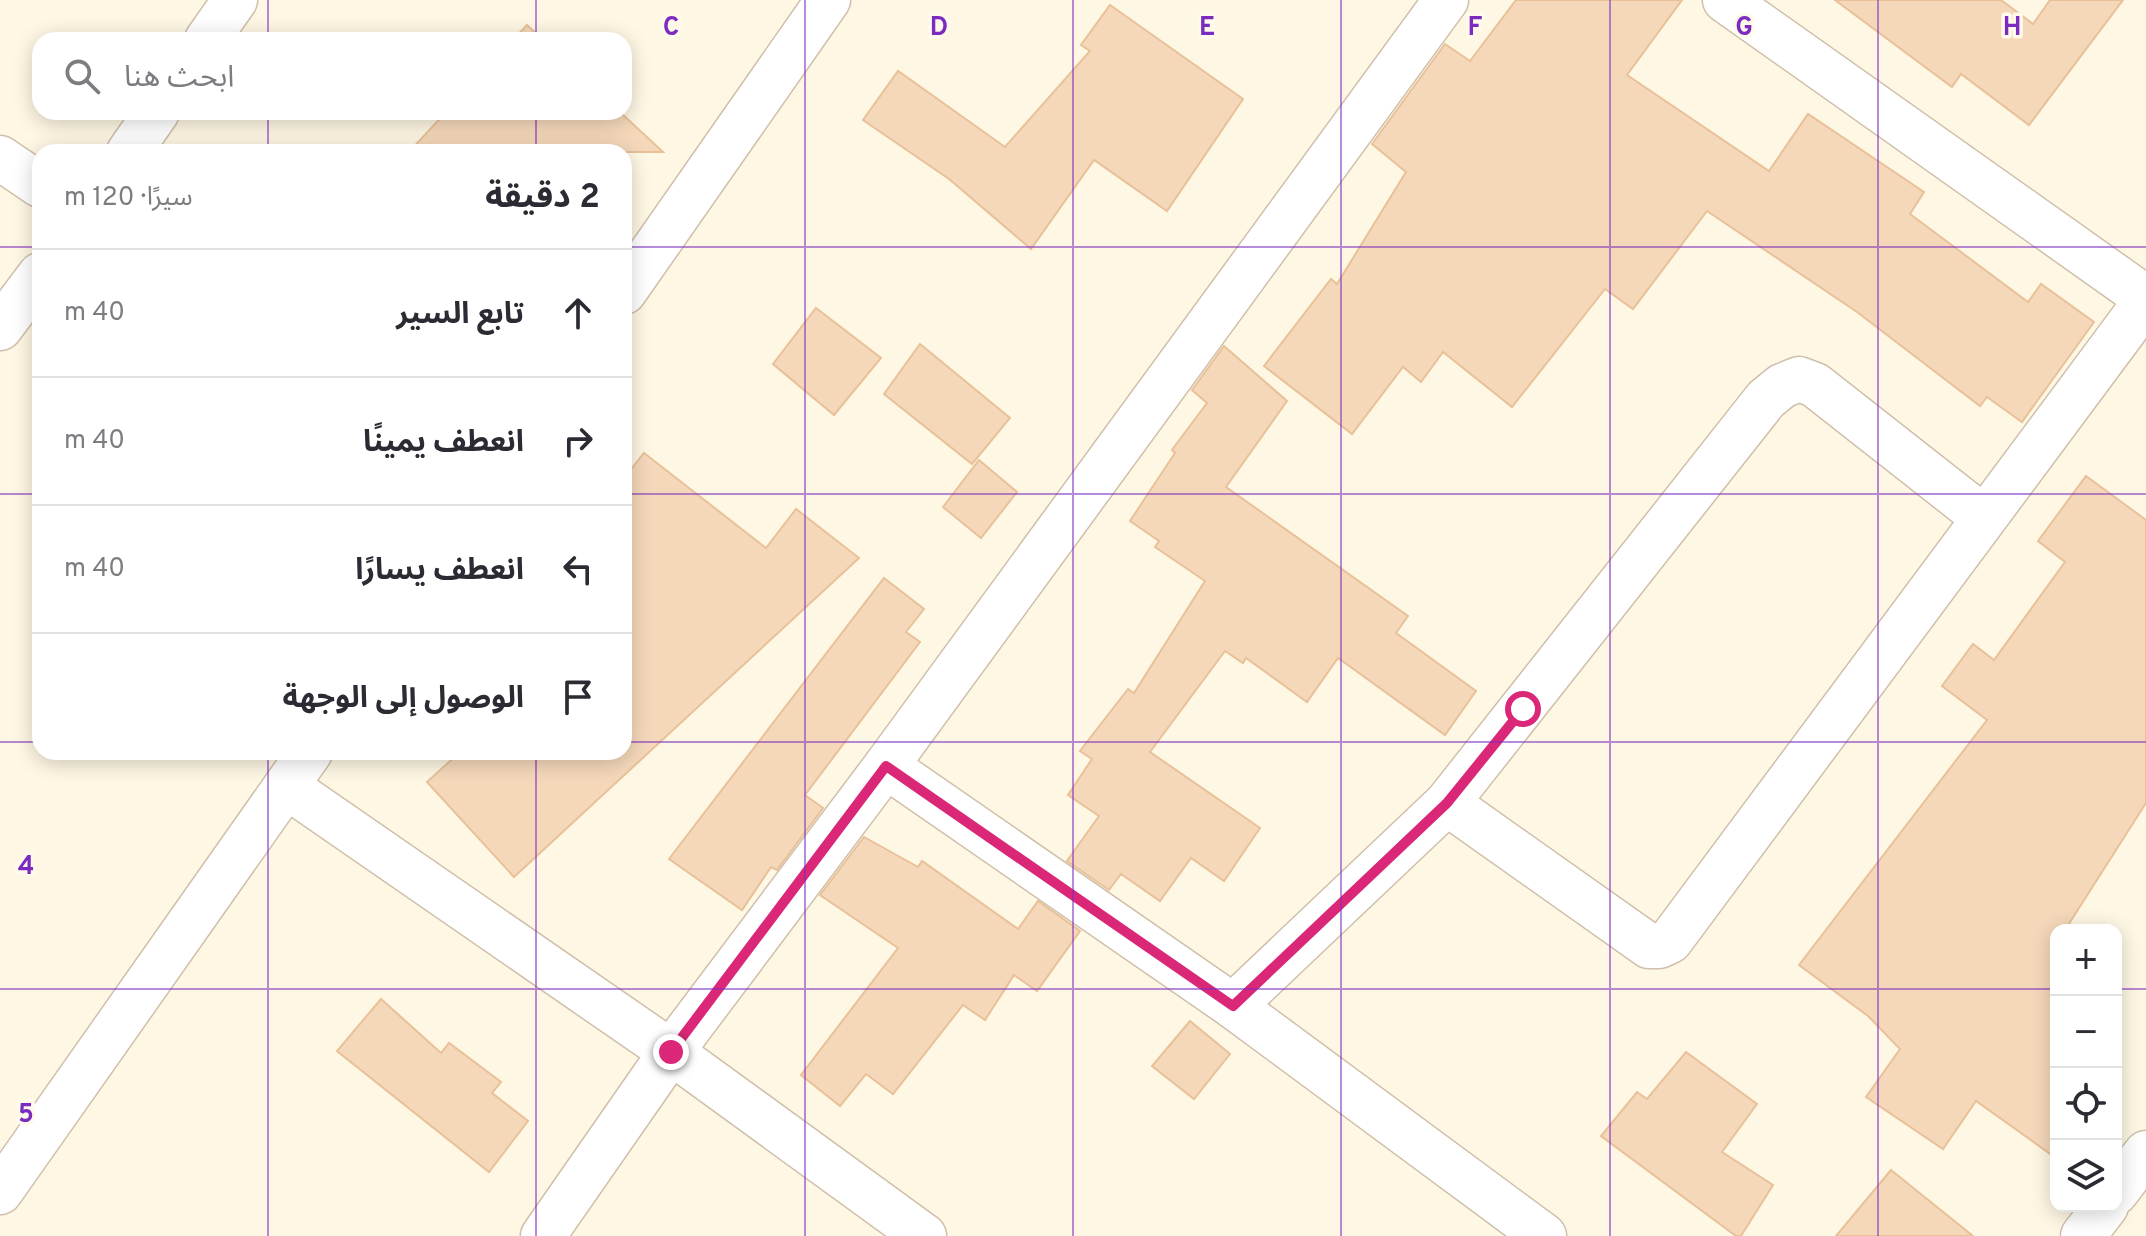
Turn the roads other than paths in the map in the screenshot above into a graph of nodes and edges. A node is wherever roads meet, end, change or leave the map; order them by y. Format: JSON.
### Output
{"nodes":[{"id":1,"x":235,"y":0,"type":"edge"},
{"id":2,"x":828,"y":0,"type":"edge"},
{"id":3,"x":1446,"y":0,"type":"edge"},
{"id":4,"x":1725,"y":0,"type":"edge"},
{"id":5,"x":213,"y":32,"type":"edge"},
{"id":6,"x":151,"y":120,"type":"edge"},
{"id":7,"x":135,"y":144,"type":"edge"},
{"id":8,"x":0,"y":158,"type":"edge"},
{"id":9,"x":32,"y":180,"type":"edge"},
{"id":10,"x":632,"y":281,"type":"edge"},
{"id":11,"x":32,"y":286,"type":"edge"},
{"id":12,"x":2146,"y":299,"type":"edge"},
{"id":13,"x":0,"y":328,"type":"edge"},
{"id":14,"x":1983,"y":517,"type":"junction"},
{"id":15,"x":886,"y":766,"type":"junction"},
{"id":16,"x":298,"y":769,"type":"edge"},
{"id":17,"x":1447,"y":803,"type":"junction"},
{"id":18,"x":1233,"y":1006,"type":"junction"},
{"id":19,"x":671,"y":1052,"type":"junction"},
{"id":20,"x":2146,"y":1153,"type":"edge"},
{"id":21,"x":2122,"y":1184,"type":"edge"},
{"id":22,"x":0,"y":1192,"type":"edge"},
{"id":23,"x":2101,"y":1212,"type":"edge"},
{"id":24,"x":1540,"y":1235,"type":"edge"},
{"id":25,"x":543,"y":1236,"type":"edge"},
{"id":26,"x":924,"y":1236,"type":"edge"},
{"id":27,"x":2083,"y":1236,"type":"edge"}],
"edges":[{"from":1,"to":5,"type":"street"},
{"from":2,"to":10,"type":"street"},
{"from":3,"to":15,"type":"street"},
{"from":4,"to":12,"type":"street"},
{"from":6,"to":7,"type":"street"},
{"from":8,"to":9,"type":"street"},
{"from":11,"to":13,"type":"street"},
{"from":12,"to":14,"type":"street"},
{"from":14,"to":17,"type":"street"},
{"from":14,"to":17,"type":"street"},
{"from":15,"to":18,"type":"street"},
{"from":15,"to":19,"type":"street"},
{"from":16,"to":19,"type":"street"},
{"from":16,"to":22,"type":"street"},
{"from":17,"to":18,"type":"street"},
{"from":18,"to":24,"type":"street"},
{"from":19,"to":25,"type":"street"},
{"from":19,"to":26,"type":"street"},
{"from":20,"to":21,"type":"street"},
{"from":23,"to":27,"type":"street"}]}
